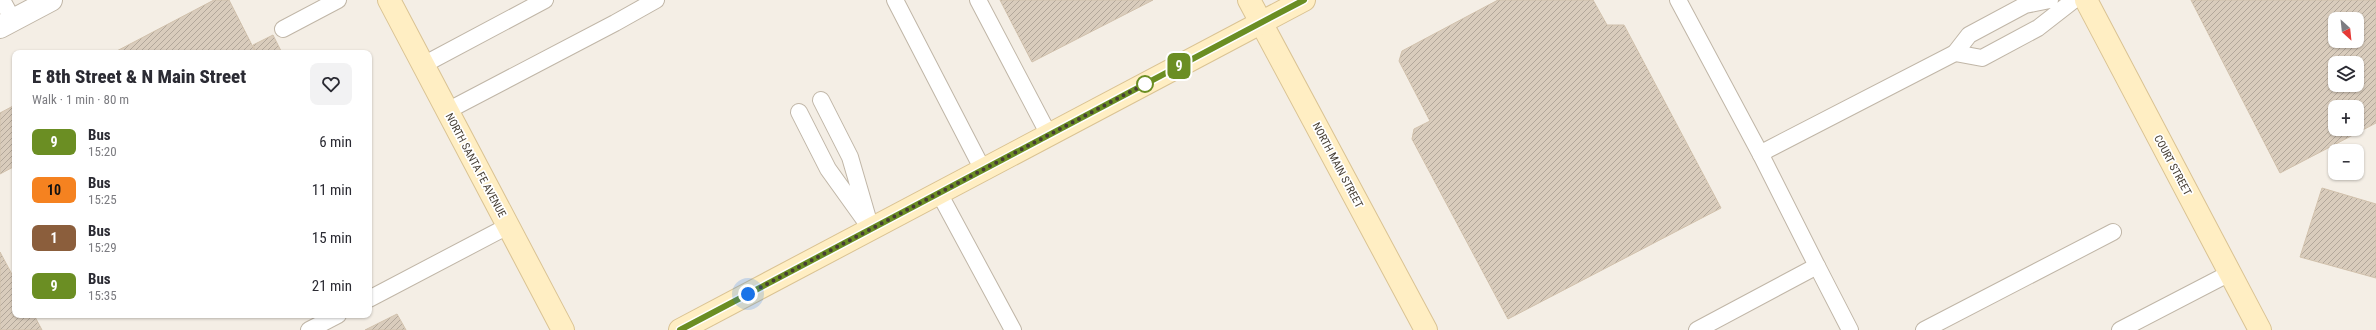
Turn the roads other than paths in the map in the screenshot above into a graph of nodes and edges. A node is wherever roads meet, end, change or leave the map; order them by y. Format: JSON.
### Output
{"nodes":[{"id":1,"x":2,"y":0,"type":"edge"},
{"id":2,"x":51,"y":0,"type":"edge"},
{"id":3,"x":338,"y":0,"type":"edge"},
{"id":4,"x":389,"y":0,"type":"edge"},
{"id":5,"x":545,"y":0,"type":"edge"},
{"id":6,"x":656,"y":0,"type":"edge"},
{"id":7,"x":895,"y":0,"type":"edge"},
{"id":8,"x":978,"y":0,"type":"edge"},
{"id":9,"x":1249,"y":0,"type":"edge"},
{"id":10,"x":1304,"y":0,"type":"edge"},
{"id":11,"x":1678,"y":0,"type":"edge"},
{"id":12,"x":2050,"y":0,"type":"edge"},
{"id":13,"x":2074,"y":0,"type":"edge"},
{"id":14,"x":2086,"y":0,"type":"edge"},
{"id":15,"x":1262,"y":22,"type":"junction"},
{"id":16,"x":7,"y":24,"type":"edge"},
{"id":17,"x":283,"y":29,"type":"dead end"},
{"id":18,"x":1955,"y":53,"type":"junction"},
{"id":19,"x":423,"y":65,"type":"junction"},
{"id":20,"x":821,"y":100,"type":"dead end"},
{"id":21,"x":447,"y":111,"type":"junction"},
{"id":22,"x":798,"y":112,"type":"dead end"},
{"id":23,"x":1048,"y":135,"type":"junction"},
{"id":24,"x":1761,"y":155,"type":"junction"},
{"id":25,"x":983,"y":170,"type":"junction"},
{"id":26,"x":939,"y":193,"type":"junction"},
{"id":27,"x":508,"y":226,"type":"junction"},
{"id":28,"x":871,"y":229,"type":"junction"},
{"id":29,"x":2113,"y":232,"type":"dead end"},
{"id":30,"x":1817,"y":266,"type":"junction"},
{"id":31,"x":2230,"y":273,"type":"junction"},
{"id":32,"x":372,"y":297,"type":"edge"},
{"id":33,"x":332,"y":318,"type":"edge"},
{"id":34,"x":309,"y":330,"type":"edge"},
{"id":35,"x":563,"y":330,"type":"edge"},
{"id":36,"x":680,"y":330,"type":"edge"},
{"id":37,"x":1013,"y":330,"type":"edge"},
{"id":38,"x":1426,"y":330,"type":"edge"},
{"id":39,"x":1697,"y":330,"type":"edge"},
{"id":40,"x":1850,"y":330,"type":"edge"},
{"id":41,"x":1924,"y":330,"type":"edge"},
{"id":42,"x":2120,"y":330,"type":"edge"},
{"id":43,"x":2260,"y":330,"type":"edge"}],
"edges":[{"from":1,"to":16,"type":"lane"},
{"from":2,"to":16,"type":"street"},
{"from":3,"to":17,"type":"lane"},
{"from":4,"to":19,"type":"street","name":"NORTH SANTA FE AVENUE"},
{"from":5,"to":19,"type":"lane"},
{"from":6,"to":21,"type":"lane"},
{"from":7,"to":25,"type":"lane"},
{"from":8,"to":23,"type":"lane"},
{"from":9,"to":15,"type":"street","name":"NORTH MAIN STREET"},
{"from":10,"to":15,"type":"street"},
{"from":11,"to":24,"type":"lane"},
{"from":12,"to":18,"type":"lane"},
{"from":13,"to":18,"type":"lane"},
{"from":14,"to":31,"type":"street","name":"COURT STREET"},
{"from":15,"to":23,"type":"street"},
{"from":15,"to":38,"type":"street","name":"NORTH MAIN STREET"},
{"from":18,"to":24,"type":"lane"},
{"from":19,"to":21,"type":"street","name":"NORTH SANTA FE AVENUE"},
{"from":20,"to":28,"type":"lane"},
{"from":21,"to":27,"type":"street","name":"NORTH SANTA FE AVENUE"},
{"from":22,"to":28,"type":"lane"},
{"from":23,"to":25,"type":"street"},
{"from":24,"to":30,"type":"lane"},
{"from":25,"to":26,"type":"street"},
{"from":26,"to":28,"type":"street"},
{"from":26,"to":37,"type":"lane"},
{"from":27,"to":32,"type":"lane"},
{"from":27,"to":35,"type":"street","name":"NORTH SANTA FE AVENUE"},
{"from":28,"to":36,"type":"street"},
{"from":29,"to":41,"type":"lane"},
{"from":30,"to":39,"type":"lane"},
{"from":30,"to":40,"type":"lane"},
{"from":31,"to":42,"type":"lane"},
{"from":31,"to":43,"type":"street","name":"COURT STREET"},
{"from":33,"to":34,"type":"lane"}]}
